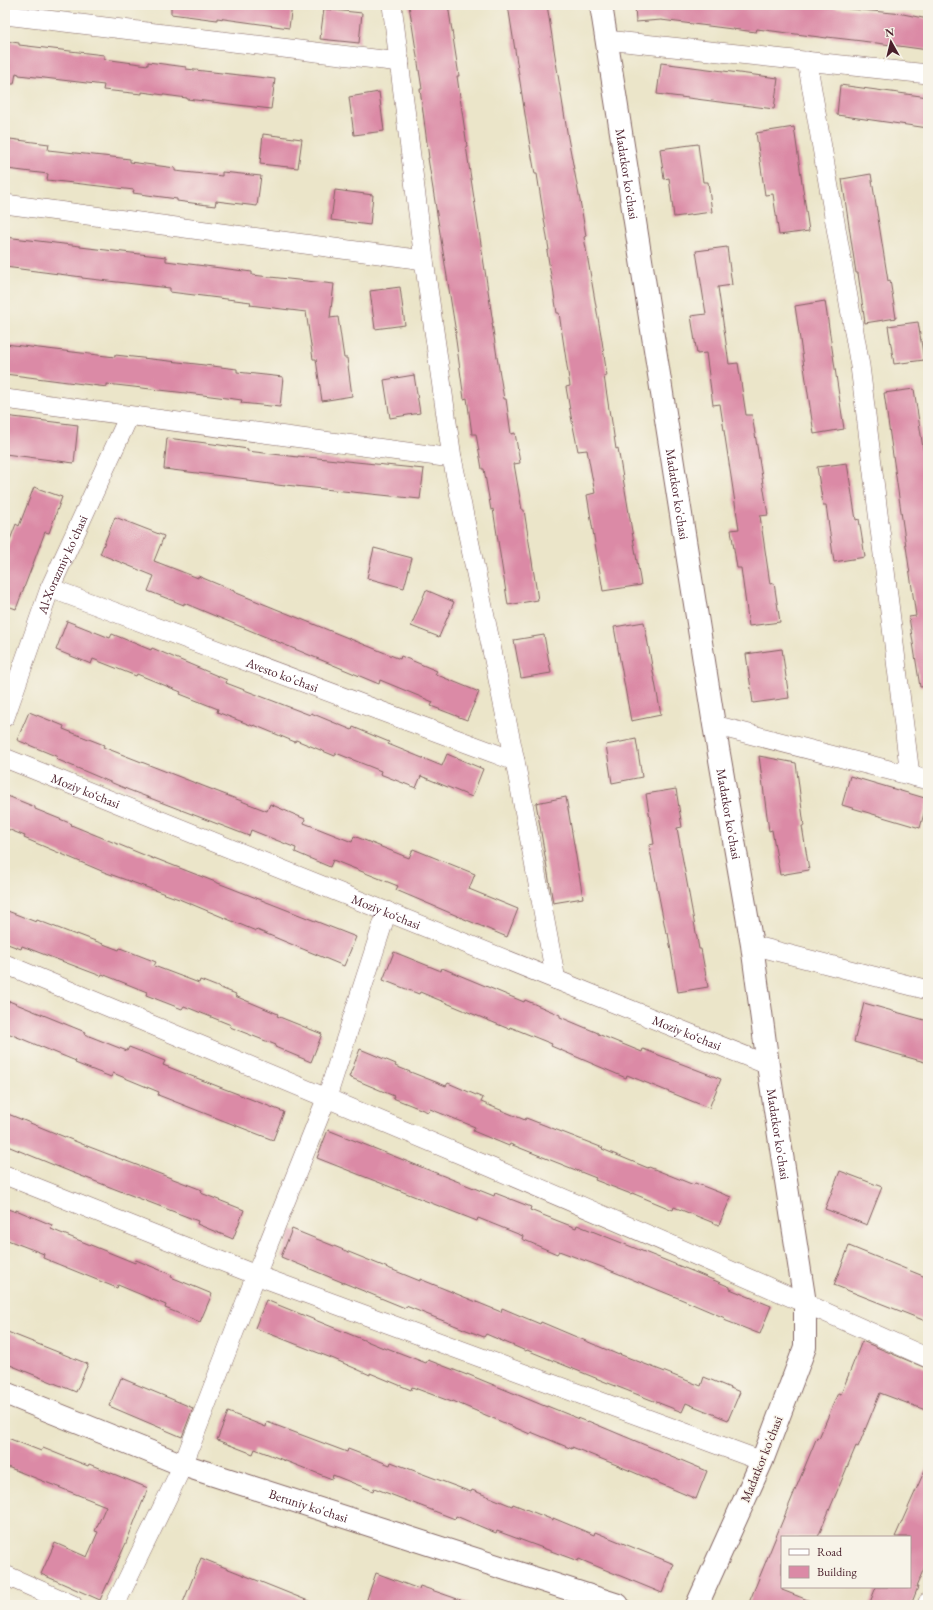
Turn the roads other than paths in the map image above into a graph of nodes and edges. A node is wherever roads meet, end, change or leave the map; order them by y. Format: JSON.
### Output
{"nodes":[{"id":1,"x":392,"y":5,"type":"edge"},
{"id":2,"x":601,"y":5,"type":"edge"},
{"id":3,"x":5,"y":15,"type":"edge"},
{"id":4,"x":606,"y":40,"type":"junction"},
{"id":5,"x":807,"y":61,"type":"junction"},
{"id":6,"x":400,"y":62,"type":"junction"},
{"id":7,"x":928,"y":74,"type":"edge"},
{"id":8,"x":5,"y":204,"type":"edge"},
{"id":9,"x":424,"y":260,"type":"junction"},
{"id":10,"x":5,"y":399,"type":"edge"},
{"id":11,"x":129,"y":416,"type":"junction"},
{"id":12,"x":452,"y":458,"type":"junction"},
{"id":13,"x":50,"y":588,"type":"junction"},
{"id":14,"x":6,"y":711,"type":"edge"},
{"id":15,"x":714,"y":725,"type":"junction"},
{"id":16,"x":5,"y":758,"type":"edge"},
{"id":17,"x":515,"y":760,"type":"junction"},
{"id":18,"x":919,"y":777,"type":"edge"},
{"id":19,"x":387,"y":911,"type":"junction"},
{"id":20,"x":752,"y":945,"type":"junction"},
{"id":21,"x":5,"y":964,"type":"edge"},
{"id":22,"x":556,"y":980,"type":"junction"},
{"id":23,"x":928,"y":990,"type":"edge"},
{"id":24,"x":768,"y":1065,"type":"junction"},
{"id":25,"x":327,"y":1097,"type":"junction"},
{"id":26,"x":5,"y":1174,"type":"edge"},
{"id":27,"x":256,"y":1275,"type":"junction"},
{"id":28,"x":805,"y":1303,"type":"junction"},
{"id":29,"x":928,"y":1358,"type":"edge"},
{"id":30,"x":5,"y":1393,"type":"edge"},
{"id":31,"x":762,"y":1461,"type":"junction"},
{"id":32,"x":183,"y":1466,"type":"junction"},
{"id":33,"x":5,"y":1574,"type":"edge"},
{"id":34,"x":928,"y":1602,"type":"edge"},
{"id":35,"x":73,"y":1605,"type":"edge"},
{"id":36,"x":115,"y":1605,"type":"edge"},
{"id":37,"x":618,"y":1605,"type":"edge"},
{"id":38,"x":698,"y":1605,"type":"edge"},
{"id":39,"x":927,"y":1605,"type":"edge"}],
"edges":[{"from":1,"to":6,"type":"street"},
{"from":2,"to":4,"type":"street","name":"Madatkor ko'chasi"},
{"from":3,"to":6,"type":"street"},
{"from":4,"to":5,"type":"street"},
{"from":4,"to":15,"type":"street","name":"Madatkor ko'chasi"},
{"from":5,"to":7,"type":"street"},
{"from":5,"to":18,"type":"street"},
{"from":6,"to":9,"type":"street"},
{"from":8,"to":9,"type":"street"},
{"from":9,"to":12,"type":"street"},
{"from":10,"to":11,"type":"street"},
{"from":11,"to":12,"type":"street"},
{"from":11,"to":13,"type":"street","name":"Al-Xorazmiy ko'chasi"},
{"from":12,"to":17,"type":"street"},
{"from":13,"to":14,"type":"street","name":"Al-Xorazmiy ko'chasi"},
{"from":13,"to":17,"type":"street","name":"Avesto ko'chasi"},
{"from":15,"to":18,"type":"street"},
{"from":15,"to":20,"type":"street","name":"Madatkor ko'chasi"},
{"from":16,"to":19,"type":"street","name":"Moziy ko‘chasi"},
{"from":17,"to":22,"type":"street"},
{"from":19,"to":22,"type":"street","name":"Moziy ko‘chasi"},
{"from":19,"to":25,"type":"street"},
{"from":20,"to":23,"type":"street"},
{"from":20,"to":24,"type":"street","name":"Madatkor ko'chasi"},
{"from":21,"to":25,"type":"street"},
{"from":22,"to":24,"type":"street","name":"Moziy ko‘chasi"},
{"from":24,"to":28,"type":"street","name":"Madatkor ko'chasi"},
{"from":25,"to":27,"type":"street"},
{"from":25,"to":28,"type":"street"},
{"from":26,"to":27,"type":"street"},
{"from":27,"to":31,"type":"street"},
{"from":27,"to":32,"type":"street"},
{"from":28,"to":29,"type":"street"},
{"from":28,"to":31,"type":"street","name":"Madatkor ko'chasi"},
{"from":30,"to":32,"type":"street","name":"Beruniy ko'chasi"},
{"from":31,"to":38,"type":"street","name":"Madatkor ko'chasi"},
{"from":32,"to":36,"type":"street"},
{"from":32,"to":37,"type":"street","name":"Beruniy ko'chasi"},
{"from":33,"to":35,"type":"street"},
{"from":34,"to":39,"type":"street"}]}
